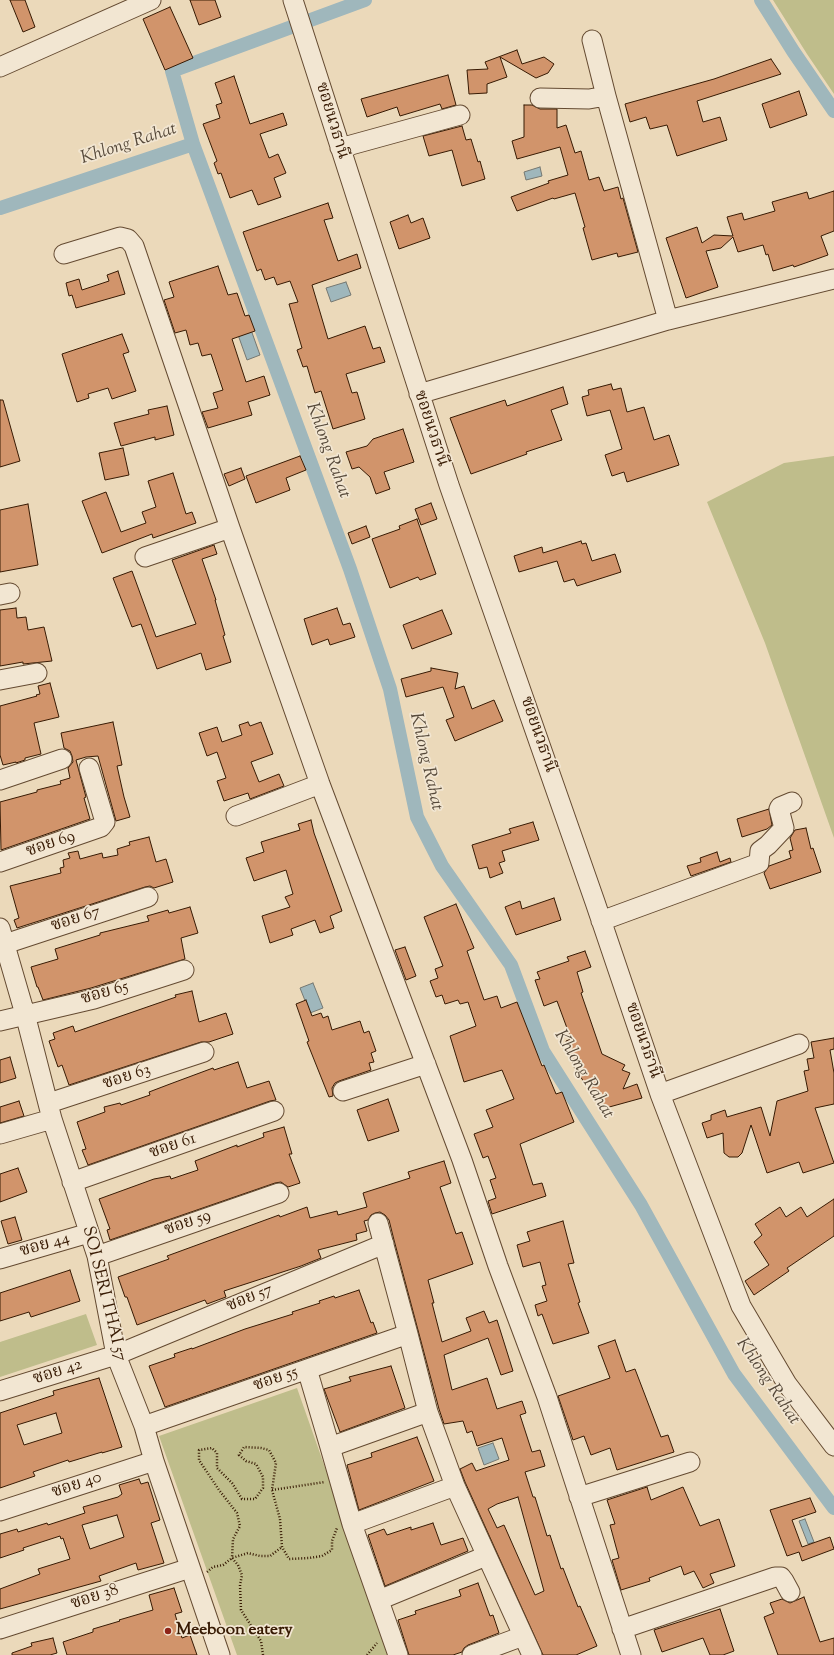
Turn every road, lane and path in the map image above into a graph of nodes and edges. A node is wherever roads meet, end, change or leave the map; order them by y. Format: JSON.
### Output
{"nodes":[{"id":1,"x":151,"y":0,"type":"edge"},
{"id":2,"x":298,"y":14,"type":"edge"},
{"id":3,"x":592,"y":40,"type":"dead end"},
{"id":4,"x":0,"y":67,"type":"edge"},
{"id":5,"x":606,"y":96,"type":"junction"},
{"id":6,"x":540,"y":98,"type":"dead end"},
{"id":7,"x":460,"y":115,"type":"dead end"},
{"id":8,"x":340,"y":148,"type":"junction"},
{"id":9,"x":64,"y":254,"type":"dead end"},
{"id":10,"x":834,"y":279,"type":"edge"},
{"id":11,"x":668,"y":320,"type":"junction"},
{"id":12,"x":419,"y":394,"type":"junction"},
{"id":13,"x":230,"y":528,"type":"junction"},
{"id":14,"x":145,"y":557,"type":"dead end"},
{"id":15,"x":37,"y":673,"type":"dead end"},
{"id":16,"x":0,"y":680,"type":"edge"},
{"id":17,"x":62,"y":759,"type":"dead end"},
{"id":18,"x":89,"y":768,"type":"dead end"},
{"id":19,"x":0,"y":780,"type":"edge"},
{"id":20,"x":320,"y":784,"type":"junction"},
{"id":21,"x":792,"y":802,"type":"dead end"},
{"id":22,"x":236,"y":816,"type":"dead end"},
{"id":23,"x":0,"y":862,"type":"edge"},
{"id":24,"x":148,"y":897,"type":"dead end"},
{"id":25,"x":601,"y":921,"type":"junction"},
{"id":26,"x":2,"y":936,"type":"edge"},
{"id":27,"x":184,"y":970,"type":"dead end"},
{"id":28,"x":25,"y":1014,"type":"junction"},
{"id":29,"x":0,"y":1021,"type":"edge"},
{"id":30,"x":799,"y":1044,"type":"dead end"},
{"id":31,"x":204,"y":1052,"type":"dead end"},
{"id":32,"x":426,"y":1064,"type":"junction"},
{"id":33,"x":343,"y":1090,"type":"dead end"},
{"id":34,"x":660,"y":1094,"type":"junction"},
{"id":35,"x":51,"y":1111,"type":"junction"},
{"id":36,"x":274,"y":1111,"type":"dead end"},
{"id":37,"x":0,"y":1134,"type":"edge"},
{"id":38,"x":72,"y":1182,"type":"junction"},
{"id":39,"x":279,"y":1193,"type":"dead end"},
{"id":40,"x":378,"y":1223,"type":"dead end"},
{"id":41,"x":89,"y":1233,"type":"junction"},
{"id":42,"x":384,"y":1244,"type":"junction"},
{"id":43,"x":97,"y":1256,"type":"junction"},
{"id":44,"x":0,"y":1259,"type":"edge"},
{"id":45,"x":408,"y":1334,"type":"junction"},
{"id":46,"x":116,"y":1355,"type":"junction"},
{"id":47,"x":307,"y":1369,"type":"junction"},
{"id":48,"x":0,"y":1391,"type":"edge"},
{"id":49,"x":428,"y":1412,"type":"junction"},
{"id":50,"x":144,"y":1426,"type":"junction"},
{"id":51,"x":834,"y":1446,"type":"edge"},
{"id":52,"x":330,"y":1447,"type":"junction"},
{"id":53,"x":154,"y":1461,"type":"junction"},
{"id":54,"x":690,"y":1462,"type":"dead end"},
{"id":55,"x":339,"y":1480,"type":"junction"},
{"id":56,"x":456,"y":1486,"type":"junction"},
{"id":57,"x":272,"y":1490,"type":"junction"},
{"id":58,"x":579,"y":1497,"type":"junction"},
{"id":59,"x":0,"y":1511,"type":"edge"},
{"id":60,"x":351,"y":1521,"type":"junction"},
{"id":61,"x":282,"y":1547,"type":"junction"},
{"id":62,"x":486,"y":1556,"type":"junction"},
{"id":63,"x":232,"y":1558,"type":"junction"},
{"id":64,"x":193,"y":1574,"type":"junction"},
{"id":65,"x":790,"y":1592,"type":"dead end"},
{"id":66,"x":379,"y":1600,"type":"junction"},
{"id":67,"x":0,"y":1629,"type":"edge"},
{"id":68,"x":622,"y":1629,"type":"junction"},
{"id":69,"x":523,"y":1636,"type":"junction"},
{"id":70,"x":220,"y":1655,"type":"edge"},
{"id":71,"x":263,"y":1655,"type":"edge"},
{"id":72,"x":398,"y":1655,"type":"edge"},
{"id":73,"x":472,"y":1655,"type":"edge"},
{"id":74,"x":532,"y":1655,"type":"edge"},
{"id":75,"x":631,"y":1655,"type":"edge"}],
"edges":[{"from":1,"to":4,"type":"street"},
{"from":2,"to":8,"type":"street","name":"ซอยนวธานี"},
{"from":3,"to":5,"type":"street"},
{"from":5,"to":6,"type":"street"},
{"from":5,"to":11,"type":"street"},
{"from":7,"to":8,"type":"street"},
{"from":8,"to":12,"type":"street","name":"ซอยนวธานี"},
{"from":9,"to":13,"type":"street"},
{"from":10,"to":11,"type":"street"},
{"from":11,"to":12,"type":"street"},
{"from":12,"to":25,"type":"street","name":"ซอยนวธานี"},
{"from":13,"to":14,"type":"street"},
{"from":13,"to":20,"type":"street"},
{"from":15,"to":16,"type":"street"},
{"from":17,"to":19,"type":"street"},
{"from":18,"to":23,"type":"street","name":"ซอย 69"},
{"from":20,"to":22,"type":"street"},
{"from":20,"to":32,"type":"street"},
{"from":21,"to":25,"type":"street"},
{"from":24,"to":26,"type":"street","name":"ซอย 67"},
{"from":25,"to":34,"type":"street","name":"ซอยนวธานี"},
{"from":26,"to":28,"type":"street","name":"SOI SERI THAI 57"},
{"from":27,"to":28,"type":"street","name":"ซอย 65"},
{"from":28,"to":29,"type":"street","name":"ซอย 65"},
{"from":28,"to":35,"type":"street","name":"SOI SERI THAI 57"},
{"from":30,"to":34,"type":"street"},
{"from":31,"to":35,"type":"street","name":"ซอย 63"},
{"from":32,"to":33,"type":"street"},
{"from":32,"to":58,"type":"street"},
{"from":34,"to":51,"type":"street","name":"ซอยนวธานี"},
{"from":35,"to":37,"type":"street","name":"ซอย 63"},
{"from":35,"to":38,"type":"street","name":"SOI SERI THAI 57"},
{"from":36,"to":38,"type":"street","name":"ซอย 61"},
{"from":38,"to":41,"type":"street","name":"SOI SERI THAI 57"},
{"from":39,"to":43,"type":"street","name":"ซอย 59"},
{"from":40,"to":42,"type":"street"},
{"from":41,"to":43,"type":"street","name":"SOI SERI THAI 57"},
{"from":41,"to":44,"type":"street","name":"ซอย 44"},
{"from":42,"to":45,"type":"street"},
{"from":42,"to":46,"type":"street","name":"ซอย 57"},
{"from":43,"to":46,"type":"street","name":"SOI SERI THAI 57"},
{"from":45,"to":47,"type":"street","name":"ซอย 55"},
{"from":45,"to":49,"type":"street"},
{"from":46,"to":48,"type":"street","name":"ซอย 42"},
{"from":46,"to":50,"type":"street","name":"SOI SERI THAI 57"},
{"from":47,"to":50,"type":"street","name":"ซอย 55"},
{"from":47,"to":52,"type":"street"},
{"from":49,"to":52,"type":"street"},
{"from":49,"to":56,"type":"street"},
{"from":50,"to":53,"type":"street","name":"SOI SERI THAI 57"},
{"from":52,"to":55,"type":"street"},
{"from":53,"to":59,"type":"street","name":"ซอย 40"},
{"from":53,"to":64,"type":"street","name":"SOI SERI THAI 57"},
{"from":54,"to":58,"type":"street"},
{"from":55,"to":57,"type":"path"},
{"from":55,"to":60,"type":"street"},
{"from":56,"to":60,"type":"street"},
{"from":56,"to":62,"type":"street"},
{"from":57,"to":61,"type":"path"},
{"from":57,"to":63,"type":"path"},
{"from":58,"to":68,"type":"street"},
{"from":60,"to":61,"type":"path"},
{"from":60,"to":66,"type":"street"},
{"from":61,"to":63,"type":"path"},
{"from":62,"to":66,"type":"street"},
{"from":62,"to":69,"type":"street"},
{"from":63,"to":64,"type":"path"},
{"from":63,"to":71,"type":"path"},
{"from":64,"to":67,"type":"street","name":"ซอย 38"},
{"from":64,"to":70,"type":"street","name":"SOI SERI THAI 57"},
{"from":65,"to":68,"type":"street"},
{"from":66,"to":72,"type":"street"},
{"from":68,"to":75,"type":"street"},
{"from":69,"to":73,"type":"street"},
{"from":69,"to":74,"type":"street"}]}
